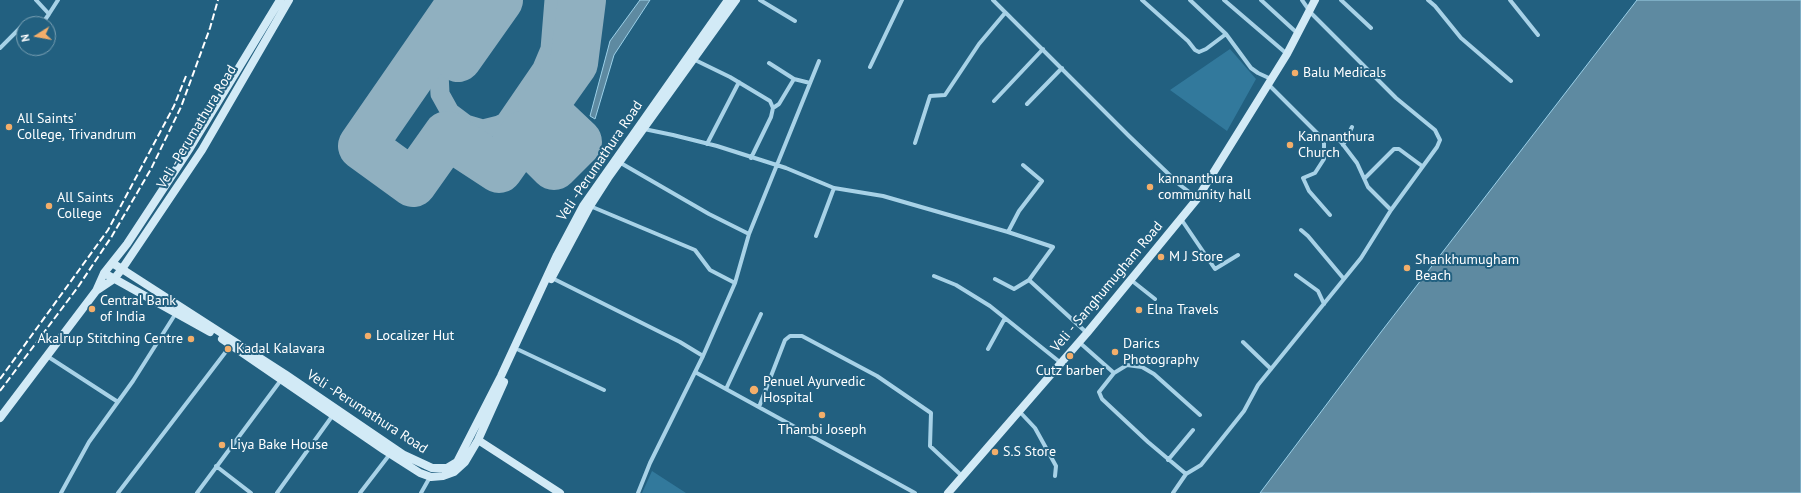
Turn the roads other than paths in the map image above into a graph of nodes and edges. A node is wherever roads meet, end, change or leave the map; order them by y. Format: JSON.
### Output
{"nodes":[{"id":1,"x":36,"y":0,"type":"edge"},
{"id":2,"x":58,"y":0,"type":"edge"},
{"id":3,"x":280,"y":0,"type":"edge"},
{"id":4,"x":289,"y":0,"type":"edge"},
{"id":5,"x":728,"y":0,"type":"edge"},
{"id":6,"x":736,"y":0,"type":"edge"},
{"id":7,"x":760,"y":0,"type":"edge"},
{"id":8,"x":902,"y":0,"type":"edge"},
{"id":9,"x":993,"y":0,"type":"edge"},
{"id":10,"x":1000,"y":0,"type":"edge"},
{"id":11,"x":1142,"y":0,"type":"edge"},
{"id":12,"x":1190,"y":0,"type":"edge"},
{"id":13,"x":1224,"y":0,"type":"edge"},
{"id":14,"x":1261,"y":0,"type":"edge"},
{"id":15,"x":1302,"y":0,"type":"edge"},
{"id":16,"x":1314,"y":0,"type":"edge"},
{"id":17,"x":1341,"y":0,"type":"edge"},
{"id":18,"x":1428,"y":0,"type":"edge"},
{"id":19,"x":1510,"y":0,"type":"edge"},
{"id":20,"x":997,"y":4,"type":"junction"},
{"id":21,"x":1310,"y":9,"type":"junction"},
{"id":22,"x":1005,"y":12,"type":"junction"},
{"id":23,"x":49,"y":14,"type":"joint"},
{"id":24,"x":795,"y":22,"type":"dead end"},
{"id":25,"x":1371,"y":28,"type":"dead end"},
{"id":26,"x":16,"y":32,"type":"edge"},
{"id":27,"x":1296,"y":32,"type":"junction"},
{"id":28,"x":1226,"y":34,"type":"junction"},
{"id":29,"x":1538,"y":35,"type":"dead end"},
{"id":30,"x":0,"y":48,"type":"edge"},
{"id":31,"x":1042,"y":49,"type":"junction"},
{"id":32,"x":1287,"y":54,"type":"junction"},
{"id":33,"x":693,"y":59,"type":"junction"},
{"id":34,"x":819,"y":61,"type":"dead end"},
{"id":35,"x":768,"y":63,"type":"dead end"},
{"id":36,"x":870,"y":67,"type":"dead end"},
{"id":37,"x":1062,"y":68,"type":"junction"},
{"id":38,"x":794,"y":79,"type":"junction"},
{"id":39,"x":1270,"y":81,"type":"junction"},
{"id":40,"x":1511,"y":81,"type":"dead end"},
{"id":41,"x":739,"y":82,"type":"junction"},
{"id":42,"x":810,"y":83,"type":"junction"},
{"id":43,"x":994,"y":101,"type":"dead end"},
{"id":44,"x":1027,"y":104,"type":"dead end"},
{"id":45,"x":774,"y":108,"type":"junction"},
{"id":46,"x":1352,"y":127,"type":"dead end"},
{"id":47,"x":644,"y":129,"type":"junction"},
{"id":48,"x":1324,"y":136,"type":"junction"},
{"id":49,"x":707,"y":144,"type":"junction"},
{"id":50,"x":915,"y":144,"type":"dead end"},
{"id":51,"x":1343,"y":145,"type":"junction"},
{"id":52,"x":751,"y":158,"type":"junction"},
{"id":53,"x":620,"y":162,"type":"junction"},
{"id":54,"x":777,"y":165,"type":"junction"},
{"id":55,"x":1023,"y":165,"type":"dead end"},
{"id":56,"x":1422,"y":166,"type":"junction"},
{"id":57,"x":1365,"y":178,"type":"junction"},
{"id":58,"x":834,"y":188,"type":"junction"},
{"id":59,"x":1197,"y":199,"type":"junction"},
{"id":60,"x":590,"y":206,"type":"junction"},
{"id":61,"x":1391,"y":210,"type":"junction"},
{"id":62,"x":1330,"y":215,"type":"dead end"},
{"id":63,"x":1181,"y":218,"type":"junction"},
{"id":64,"x":1301,"y":230,"type":"dead end"},
{"id":65,"x":1008,"y":232,"type":"junction"},
{"id":66,"x":749,"y":234,"type":"junction"},
{"id":67,"x":816,"y":236,"type":"dead end"},
{"id":68,"x":126,"y":244,"type":"junction"},
{"id":69,"x":135,"y":251,"type":"junction"},
{"id":70,"x":1238,"y":255,"type":"dead end"},
{"id":71,"x":112,"y":263,"type":"junction"},
{"id":72,"x":122,"y":269,"type":"junction"},
{"id":73,"x":104,"y":273,"type":"junction"},
{"id":74,"x":1296,"y":275,"type":"dead end"},
{"id":75,"x":934,"y":276,"type":"dead end"},
{"id":76,"x":552,"y":278,"type":"junction"},
{"id":77,"x":114,"y":279,"type":"junction"},
{"id":78,"x":995,"y":279,"type":"dead end"},
{"id":79,"x":1131,"y":279,"type":"junction"},
{"id":80,"x":1344,"y":279,"type":"junction"},
{"id":81,"x":1029,"y":280,"type":"junction"},
{"id":82,"x":735,"y":283,"type":"junction"},
{"id":83,"x":96,"y":291,"type":"junction"},
{"id":84,"x":1155,"y":299,"type":"dead end"},
{"id":85,"x":1324,"y":304,"type":"junction"},
{"id":86,"x":176,"y":312,"type":"junction"},
{"id":87,"x":761,"y":314,"type":"dead end"},
{"id":88,"x":1005,"y":318,"type":"junction"},
{"id":89,"x":1087,"y":333,"type":"junction"},
{"id":90,"x":1079,"y":342,"type":"junction"},
{"id":91,"x":1243,"y":342,"type":"dead end"},
{"id":92,"x":230,"y":345,"type":"junction"},
{"id":93,"x":988,"y":349,"type":"dead end"},
{"id":94,"x":519,"y":350,"type":"junction"},
{"id":95,"x":47,"y":356,"type":"junction"},
{"id":96,"x":703,"y":356,"type":"junction"},
{"id":97,"x":1061,"y":363,"type":"junction"},
{"id":98,"x":1271,"y":369,"type":"junction"},
{"id":99,"x":695,"y":372,"type":"junction"},
{"id":100,"x":1114,"y":373,"type":"junction"},
{"id":101,"x":281,"y":380,"type":"junction"},
{"id":102,"x":726,"y":389,"type":"junction"},
{"id":103,"x":604,"y":390,"type":"dead end"},
{"id":104,"x":118,"y":402,"type":"junction"},
{"id":105,"x":760,"y":406,"type":"junction"},
{"id":106,"x":1018,"y":411,"type":"junction"},
{"id":107,"x":334,"y":415,"type":"junction"},
{"id":108,"x":1200,"y":415,"type":"dead end"},
{"id":109,"x":0,"y":418,"type":"edge"},
{"id":110,"x":1193,"y":430,"type":"dead end"},
{"id":111,"x":478,"y":440,"type":"junction"},
{"id":112,"x":390,"y":454,"type":"junction"},
{"id":113,"x":1168,"y":460,"type":"junction"},
{"id":114,"x":216,"y":466,"type":"junction"},
{"id":115,"x":1186,"y":474,"type":"junction"},
{"id":116,"x":962,"y":476,"type":"junction"},
{"id":117,"x":1055,"y":476,"type":"dead end"},
{"id":118,"x":431,"y":477,"type":"junction"},
{"id":119,"x":556,"y":492,"type":"edge"},
{"id":120,"x":61,"y":493,"type":"edge"},
{"id":121,"x":118,"y":493,"type":"edge"},
{"id":122,"x":197,"y":493,"type":"edge"},
{"id":123,"x":251,"y":493,"type":"edge"},
{"id":124,"x":278,"y":493,"type":"edge"},
{"id":125,"x":360,"y":493,"type":"edge"},
{"id":126,"x":421,"y":493,"type":"edge"},
{"id":127,"x":638,"y":493,"type":"edge"},
{"id":128,"x":915,"y":493,"type":"edge"},
{"id":129,"x":948,"y":493,"type":"edge"},
{"id":130,"x":1173,"y":493,"type":"edge"}],
"edges":[{"from":1,"to":23,"type":"street"},
{"from":2,"to":23,"type":"street"},
{"from":3,"to":68,"type":"main road"},
{"from":4,"to":69,"type":"main road","name":"Veli -Perumathura Road"},
{"from":5,"to":72,"type":"main road","name":"Veli -Perumathura Road"},
{"from":6,"to":33,"type":"main road"},
{"from":7,"to":24,"type":"street"},
{"from":8,"to":36,"type":"street"},
{"from":9,"to":20,"type":"street"},
{"from":10,"to":20,"type":"street"},
{"from":11,"to":28,"type":"street"},
{"from":12,"to":28,"type":"street"},
{"from":13,"to":32,"type":"street"},
{"from":14,"to":27,"type":"street"},
{"from":15,"to":21,"type":"street"},
{"from":16,"to":21,"type":"main road","name":"Veli - Sanghumugham Road"},
{"from":17,"to":25,"type":"street"},
{"from":18,"to":40,"type":"street"},
{"from":19,"to":29,"type":"street"},
{"from":20,"to":22,"type":"street"},
{"from":21,"to":27,"type":"main road","name":"Veli - Sanghumugham Road"},
{"from":21,"to":56,"type":"street"},
{"from":22,"to":31,"type":"street"},
{"from":22,"to":50,"type":"street"},
{"from":26,"to":30,"type":"street"},
{"from":27,"to":32,"type":"main road","name":"Veli - Sanghumugham Road"},
{"from":28,"to":39,"type":"street"},
{"from":31,"to":37,"type":"street"},
{"from":31,"to":43,"type":"street"},
{"from":32,"to":39,"type":"main road","name":"Veli - Sanghumugham Road"},
{"from":33,"to":41,"type":"street"},
{"from":33,"to":47,"type":"main road"},
{"from":34,"to":42,"type":"street"},
{"from":35,"to":38,"type":"street"},
{"from":37,"to":44,"type":"street"},
{"from":37,"to":59,"type":"street"},
{"from":38,"to":42,"type":"street"},
{"from":38,"to":45,"type":"street"},
{"from":39,"to":48,"type":"street"},
{"from":39,"to":59,"type":"main road","name":"Veli - Sanghumugham Road"},
{"from":41,"to":45,"type":"street"},
{"from":41,"to":49,"type":"street"},
{"from":42,"to":54,"type":"street"},
{"from":45,"to":52,"type":"street"},
{"from":46,"to":51,"type":"street"},
{"from":47,"to":49,"type":"street"},
{"from":47,"to":53,"type":"main road"},
{"from":48,"to":51,"type":"street"},
{"from":48,"to":62,"type":"street"},
{"from":49,"to":52,"type":"street"},
{"from":51,"to":57,"type":"street"},
{"from":52,"to":54,"type":"street"},
{"from":53,"to":60,"type":"main road"},
{"from":53,"to":66,"type":"street"},
{"from":54,"to":58,"type":"street"},
{"from":54,"to":66,"type":"street"},
{"from":55,"to":65,"type":"street"},
{"from":56,"to":57,"type":"street"},
{"from":56,"to":61,"type":"street"},
{"from":57,"to":61,"type":"street"},
{"from":58,"to":65,"type":"street"},
{"from":58,"to":67,"type":"street"},
{"from":59,"to":63,"type":"main road","name":"Veli - Sanghumugham Road"},
{"from":60,"to":76,"type":"main road"},
{"from":60,"to":82,"type":"street"},
{"from":61,"to":80,"type":"street"},
{"from":63,"to":70,"type":"street"},
{"from":63,"to":79,"type":"main road","name":"Veli - Sanghumugham Road"},
{"from":64,"to":80,"type":"street"},
{"from":65,"to":81,"type":"street"},
{"from":66,"to":82,"type":"street"},
{"from":68,"to":69,"type":"main road"},
{"from":68,"to":71,"type":"main road"},
{"from":69,"to":72,"type":"main road","name":"Veli -Perumathura Road"},
{"from":71,"to":72,"type":"main road"},
{"from":71,"to":73,"type":"main road"},
{"from":72,"to":77,"type":"main road"},
{"from":73,"to":77,"type":"main road"},
{"from":73,"to":83,"type":"main road"},
{"from":74,"to":85,"type":"street"},
{"from":75,"to":88,"type":"street"},
{"from":76,"to":94,"type":"main road"},
{"from":76,"to":96,"type":"street"},
{"from":77,"to":83,"type":"main road"},
{"from":77,"to":86,"type":"main road"},
{"from":78,"to":81,"type":"street"},
{"from":79,"to":84,"type":"street"},
{"from":79,"to":89,"type":"main road","name":"Veli - Sanghumugham Road"},
{"from":80,"to":85,"type":"street"},
{"from":81,"to":89,"type":"street"},
{"from":82,"to":96,"type":"street"},
{"from":83,"to":95,"type":"main road"},
{"from":85,"to":98,"type":"street"},
{"from":86,"to":92,"type":"main road"},
{"from":86,"to":104,"type":"street"},
{"from":87,"to":102,"type":"street"},
{"from":88,"to":93,"type":"street"},
{"from":88,"to":97,"type":"street"},
{"from":89,"to":90,"type":"main road","name":"Veli - Sanghumugham Road"},
{"from":90,"to":97,"type":"main road","name":"Veli - Sanghumugham Road"},
{"from":90,"to":100,"type":"street"},
{"from":91,"to":98,"type":"street"},
{"from":92,"to":101,"type":"main road"},
{"from":92,"to":121,"type":"street"},
{"from":94,"to":103,"type":"street"},
{"from":94,"to":111,"type":"main road"},
{"from":95,"to":104,"type":"street"},
{"from":95,"to":109,"type":"main road"},
{"from":96,"to":99,"type":"street"},
{"from":97,"to":106,"type":"main road","name":"Veli - Sanghumugham Road"},
{"from":98,"to":115,"type":"street"},
{"from":99,"to":102,"type":"street"},
{"from":99,"to":127,"type":"street"},
{"from":100,"to":108,"type":"street"},
{"from":100,"to":113,"type":"street"},
{"from":101,"to":107,"type":"main road"},
{"from":101,"to":114,"type":"street"},
{"from":102,"to":105,"type":"street"},
{"from":104,"to":120,"type":"street"},
{"from":105,"to":116,"type":"street"},
{"from":105,"to":128,"type":"street"},
{"from":106,"to":116,"type":"main road","name":"Veli - Sanghumugham Road"},
{"from":106,"to":117,"type":"street"},
{"from":107,"to":112,"type":"main road"},
{"from":107,"to":124,"type":"street"},
{"from":110,"to":113,"type":"street"},
{"from":111,"to":118,"type":"main road"},
{"from":111,"to":119,"type":"main road"},
{"from":112,"to":118,"type":"main road"},
{"from":112,"to":125,"type":"street"},
{"from":113,"to":115,"type":"street"},
{"from":114,"to":122,"type":"street"},
{"from":114,"to":123,"type":"street"},
{"from":115,"to":130,"type":"street"},
{"from":116,"to":129,"type":"main road","name":"Veli - Sanghumugham Road"},
{"from":118,"to":126,"type":"street"}]}
